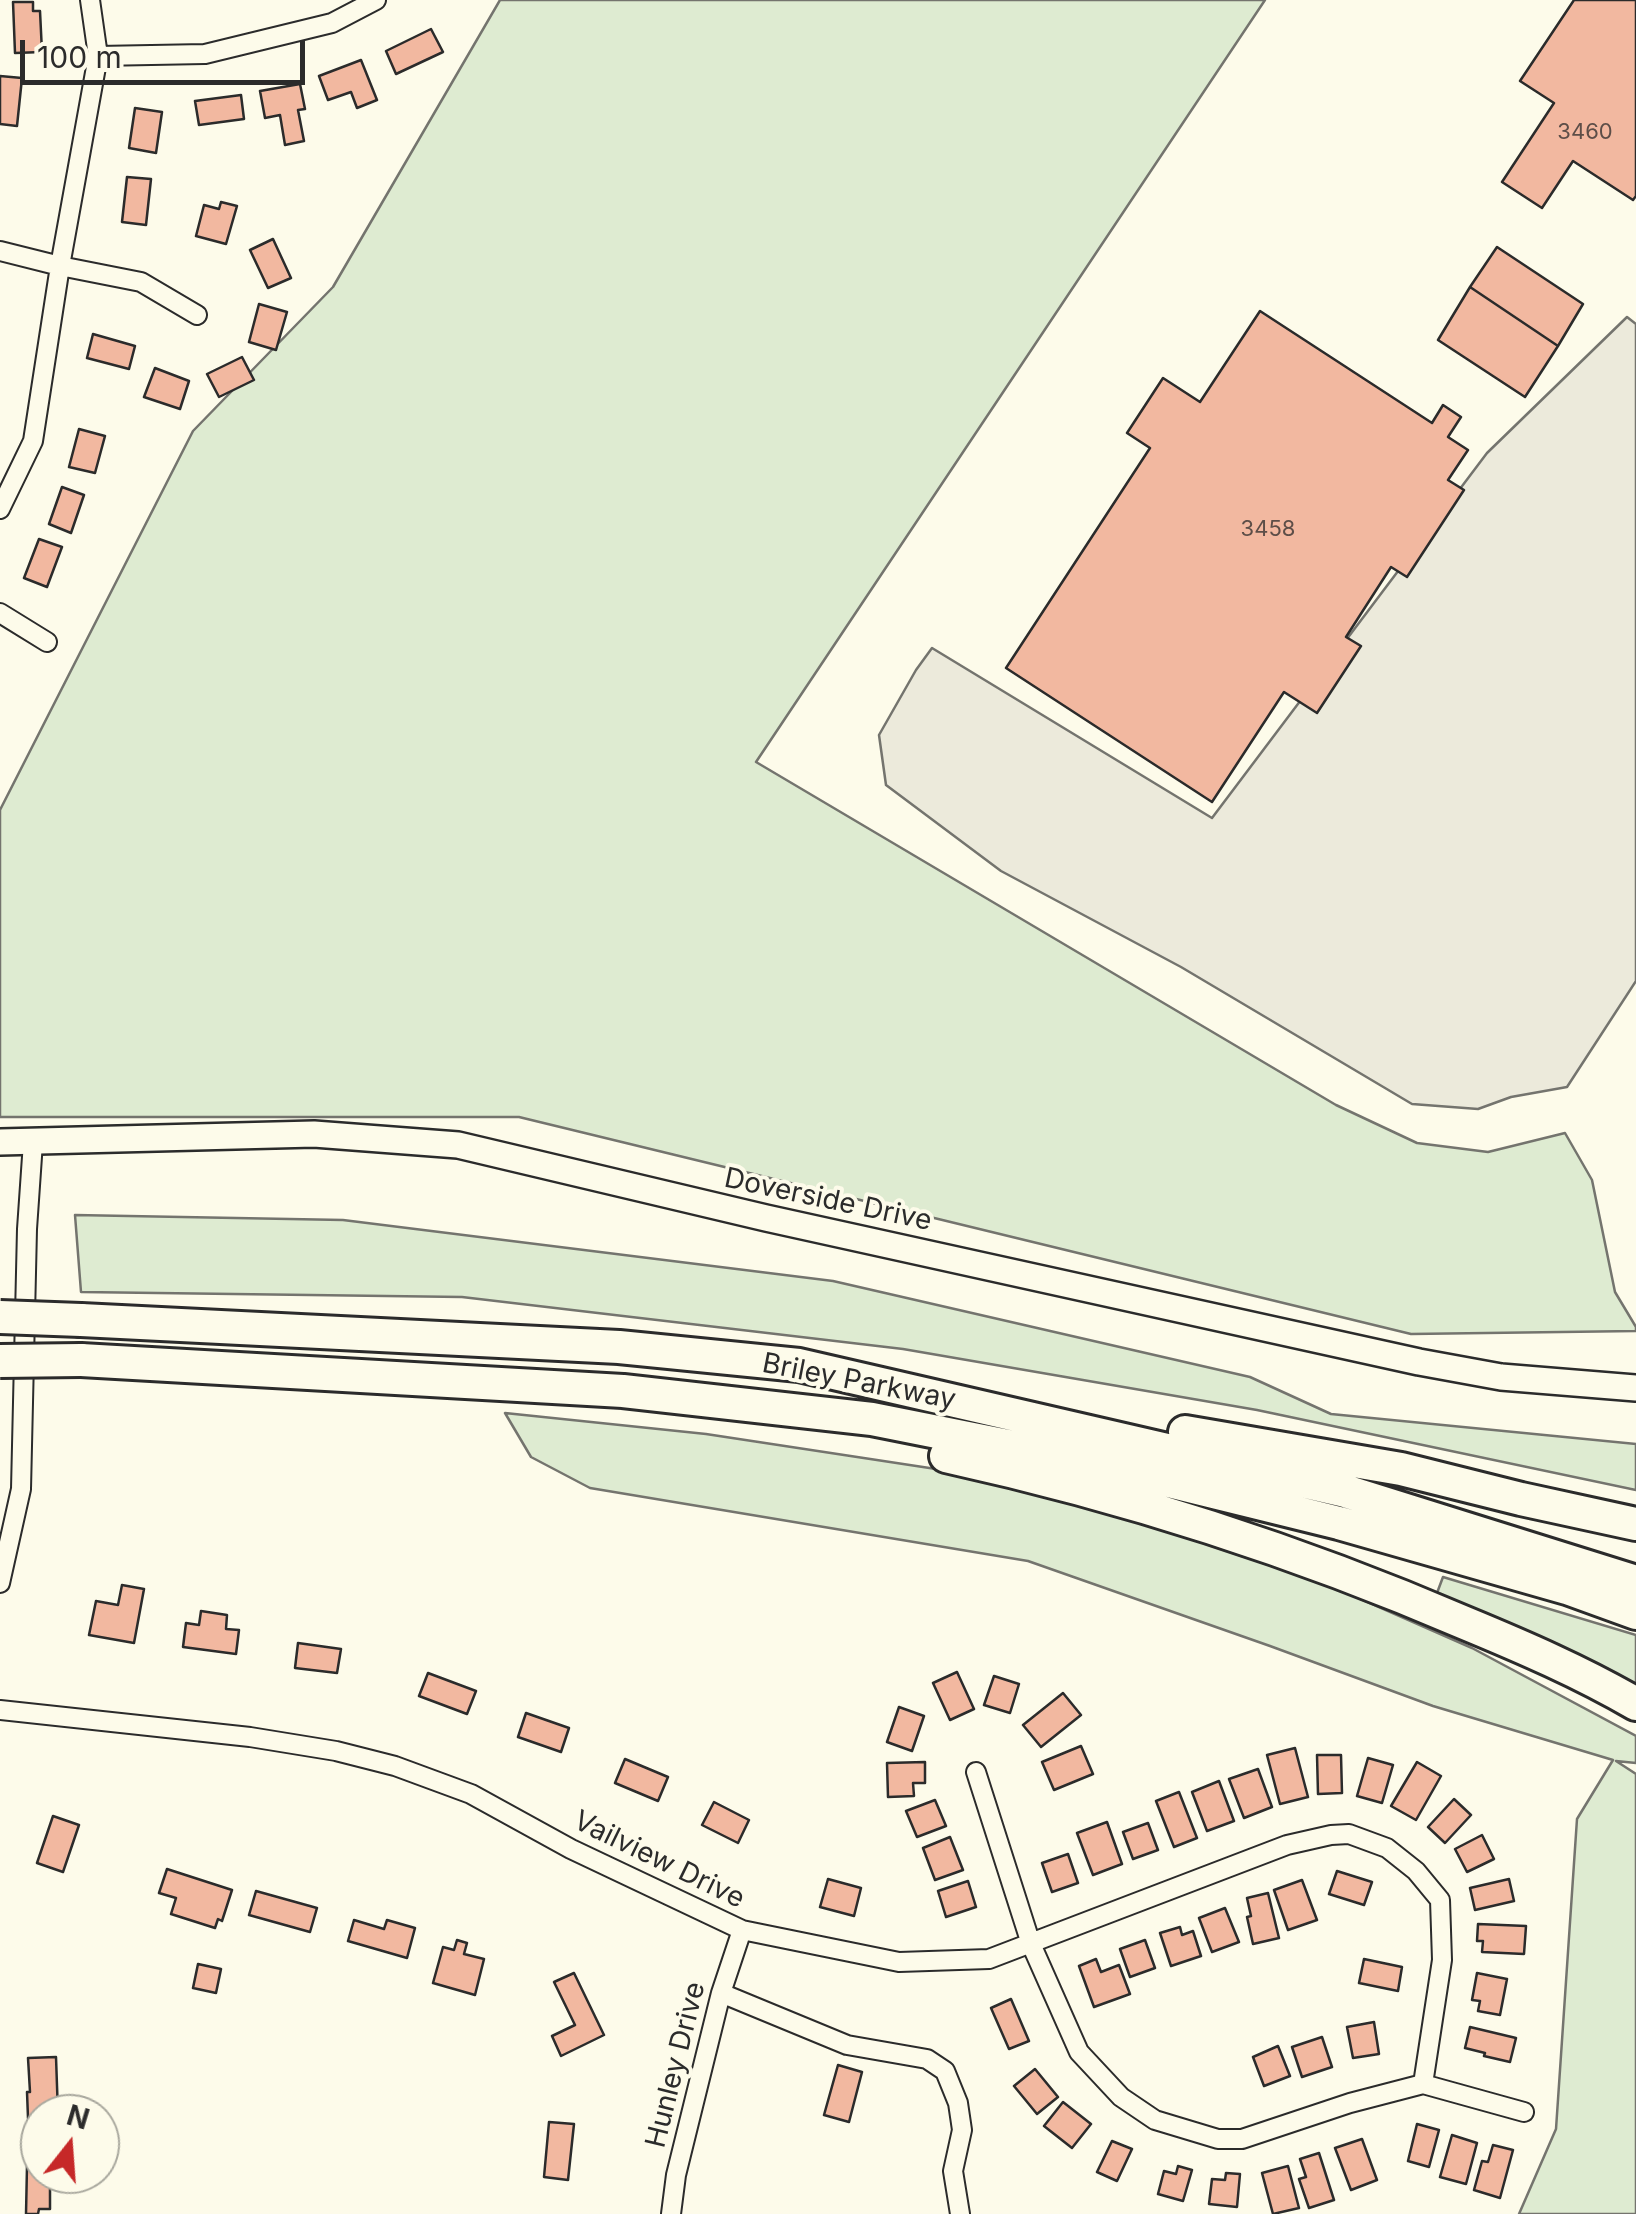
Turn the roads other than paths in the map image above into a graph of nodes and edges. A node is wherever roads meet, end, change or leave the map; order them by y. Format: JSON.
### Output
{"nodes":[{"id":1,"x":90,"y":0,"type":"edge"},
{"id":2,"x":376,"y":0,"type":"edge"},
{"id":3,"x":98,"y":56,"type":"junction"},
{"id":4,"x":0,"y":251,"type":"edge"},
{"id":5,"x":60,"y":266,"type":"junction"},
{"id":6,"x":197,"y":315,"type":"dead end"},
{"id":7,"x":0,"y":509,"type":"edge"},
{"id":8,"x":0,"y":613,"type":"edge"},
{"id":9,"x":46,"y":642,"type":"dead end"},
{"id":10,"x":0,"y":1142,"type":"edge"},
{"id":11,"x":33,"y":1142,"type":"junction"},
{"id":12,"x":0,"y":1318,"type":"edge"},
{"id":13,"x":0,"y":1361,"type":"edge"},
{"id":14,"x":799,"y":1365,"type":"junction"},
{"id":15,"x":1636,"y":1388,"type":"edge"},
{"id":16,"x":623,"y":1391,"type":"junction"},
{"id":17,"x":1636,"y":1524,"type":"edge"},
{"id":18,"x":1636,"y":1582,"type":"edge"},
{"id":19,"x":0,"y":1583,"type":"edge"},
{"id":20,"x":1636,"y":1613,"type":"edge"},
{"id":21,"x":1636,"y":1704,"type":"edge"},
{"id":22,"x":0,"y":1710,"type":"edge"},
{"id":23,"x":976,"y":1772,"type":"dead end"},
{"id":24,"x":742,"y":1930,"type":"junction"},
{"id":25,"x":1030,"y":1944,"type":"junction"},
{"id":26,"x":721,"y":1994,"type":"junction"},
{"id":27,"x":1423,"y":2084,"type":"junction"},
{"id":28,"x":1524,"y":2112,"type":"dead end"},
{"id":29,"x":671,"y":2214,"type":"edge"},
{"id":30,"x":960,"y":2214,"type":"edge"}],
"edges":[{"from":1,"to":3,"type":"street"},
{"from":2,"to":3,"type":"street"},
{"from":3,"to":5,"type":"street"},
{"from":4,"to":5,"type":"street"},
{"from":5,"to":6,"type":"street"},
{"from":5,"to":7,"type":"street"},
{"from":8,"to":9,"type":"street"},
{"from":10,"to":11,"type":"street","name":"Doverside Drive"},
{"from":11,"to":15,"type":"street","name":"Doverside Drive"},
{"from":11,"to":19,"type":"street"},
{"from":12,"to":14,"type":"highway","name":"Briley Parkway","bridge":true},
{"from":13,"to":16,"type":"highway","name":"Briley Parkway","bridge":true},
{"from":14,"to":17,"type":"highway"},
{"from":14,"to":18,"type":"highway","name":"Briley Parkway"},
{"from":16,"to":20,"type":"highway","name":"Briley Parkway"},
{"from":16,"to":21,"type":"highway"},
{"from":22,"to":24,"type":"street","name":"Vailview Drive"},
{"from":23,"to":25,"type":"street"},
{"from":24,"to":25,"type":"street","name":"Vailview Drive"},
{"from":24,"to":26,"type":"street","name":"Hunley Drive"},
{"from":25,"to":27,"type":"street"},
{"from":25,"to":27,"type":"street","name":"Vailview Drive"},
{"from":26,"to":29,"type":"street","name":"Hunley Drive"},
{"from":26,"to":30,"type":"street"},
{"from":27,"to":28,"type":"street"}]}
